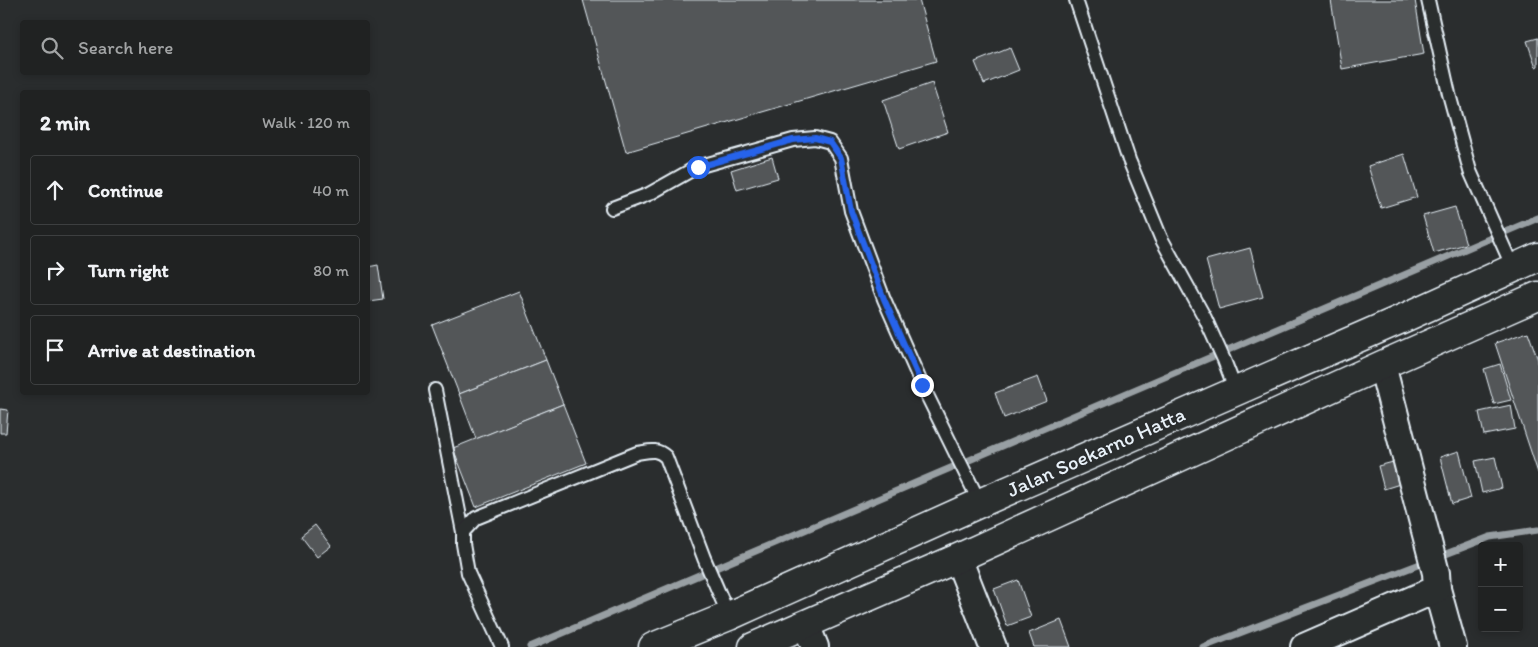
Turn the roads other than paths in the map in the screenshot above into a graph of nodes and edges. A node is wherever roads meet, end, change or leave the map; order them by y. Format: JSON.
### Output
{"nodes":[{"id":1,"x":1076,"y":0,"type":"edge"},
{"id":2,"x":1428,"y":0,"type":"edge"},
{"id":3,"x":612,"y":208,"type":"dead end"},
{"id":4,"x":1538,"y":257,"type":"edge"},
{"id":5,"x":1509,"y":258,"type":"junction"},
{"id":6,"x":1538,"y":296,"type":"edge"},
{"id":7,"x":1382,"y":365,"type":"junction"},
{"id":8,"x":435,"y":390,"type":"dead end"},
{"id":9,"x":1236,"y":391,"type":"junction"},
{"id":10,"x":980,"y":503,"type":"junction"},
{"id":11,"x":463,"y":532,"type":"junction"},
{"id":12,"x":958,"y":558,"type":"junction"},
{"id":13,"x":1437,"y":581,"type":"junction"},
{"id":14,"x":729,"y":616,"type":"junction"},
{"id":15,"x":810,"y":636,"type":"edge"},
{"id":16,"x":500,"y":644,"type":"edge"},
{"id":17,"x":653,"y":647,"type":"edge"},
{"id":18,"x":753,"y":647,"type":"edge"},
{"id":19,"x":993,"y":647,"type":"edge"},
{"id":20,"x":1304,"y":647,"type":"edge"},
{"id":21,"x":1453,"y":647,"type":"edge"}],
"edges":[{"from":1,"to":9,"type":"lane"},
{"from":2,"to":5,"type":"lane"},
{"from":3,"to":10,"type":"lane"},
{"from":4,"to":5,"type":"highway","name":"Jalan Soekarno Hatta"},
{"from":5,"to":9,"type":"highway","name":"Jalan Soekarno Hatta"},
{"from":6,"to":7,"type":"highway","name":"Jalan Soekarno Hatta"},
{"from":7,"to":12,"type":"highway","name":"Jalan Soekarno Hatta"},
{"from":7,"to":13,"type":"street"},
{"from":8,"to":11,"type":"lane"},
{"from":9,"to":10,"type":"highway","name":"Jalan Soekarno Hatta"},
{"from":10,"to":14,"type":"highway","name":"Jalan Soekarno Hatta"},
{"from":11,"to":14,"type":"lane"},
{"from":11,"to":16,"type":"lane"},
{"from":12,"to":15,"type":"highway","name":"Jalan Soekarno Hatta"},
{"from":12,"to":19,"type":"street"},
{"from":13,"to":20,"type":"street"},
{"from":13,"to":21,"type":"street"},
{"from":14,"to":17,"type":"highway","name":"Jalan Soekarno Hatta"},
{"from":15,"to":18,"type":"highway","name":"Jalan Soekarno Hatta"}]}
